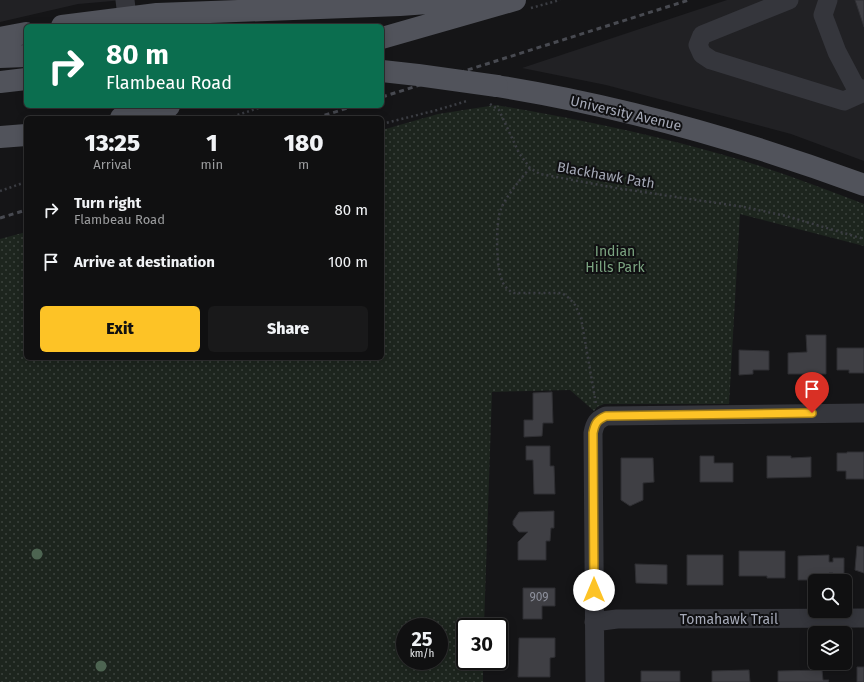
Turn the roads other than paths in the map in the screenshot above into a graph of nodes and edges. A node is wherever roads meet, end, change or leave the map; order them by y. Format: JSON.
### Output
{"nodes":[{"id":1,"x":469,"y":0,"type":"edge"},
{"id":2,"x":515,"y":0,"type":"edge"},
{"id":3,"x":789,"y":0,"type":"edge"},
{"id":4,"x":828,"y":0,"type":"edge"},
{"id":5,"x":126,"y":9,"type":"edge"},
{"id":6,"x":70,"y":24,"type":"edge"},
{"id":7,"x":24,"y":33,"type":"edge"},
{"id":8,"x":384,"y":37,"type":"edge"},
{"id":9,"x":0,"y":38,"type":"edge"},
{"id":10,"x":24,"y":56,"type":"edge"},
{"id":11,"x":0,"y":57,"type":"edge"},
{"id":12,"x":384,"y":71,"type":"edge"},
{"id":13,"x":24,"y":79,"type":"edge"},
{"id":14,"x":0,"y":82,"type":"edge"},
{"id":15,"x":864,"y":90,"type":"edge"},
{"id":16,"x":161,"y":108,"type":"edge"},
{"id":17,"x":129,"y":116,"type":"edge"},
{"id":18,"x":24,"y":135,"type":"edge"},
{"id":19,"x":0,"y":137,"type":"edge"},
{"id":20,"x":864,"y":185,"type":"edge"},
{"id":21,"x":864,"y":413,"type":"edge"},
{"id":22,"x":864,"y":618,"type":"edge"},
{"id":23,"x":594,"y":622,"type":"junction"},
{"id":24,"x":595,"y":682,"type":"edge"}],
"edges":[{"from":1,"to":5,"type":"main road"},
{"from":2,"to":8,"type":"main road"},
{"from":3,"to":15,"type":"street"},
{"from":4,"to":15,"type":"street"},
{"from":5,"to":6,"type":"main road"},
{"from":7,"to":9,"type":"main road"},
{"from":10,"to":11,"type":"main road"},
{"from":12,"to":20,"type":"main road","name":"University Avenue","bridge":true},
{"from":13,"to":14,"type":"main road"},
{"from":16,"to":17,"type":"main road"},
{"from":18,"to":19,"type":"main road"},
{"from":21,"to":23,"type":"street"},
{"from":22,"to":23,"type":"street","name":"Tomahawk Trail"},
{"from":23,"to":24,"type":"street"}]}
